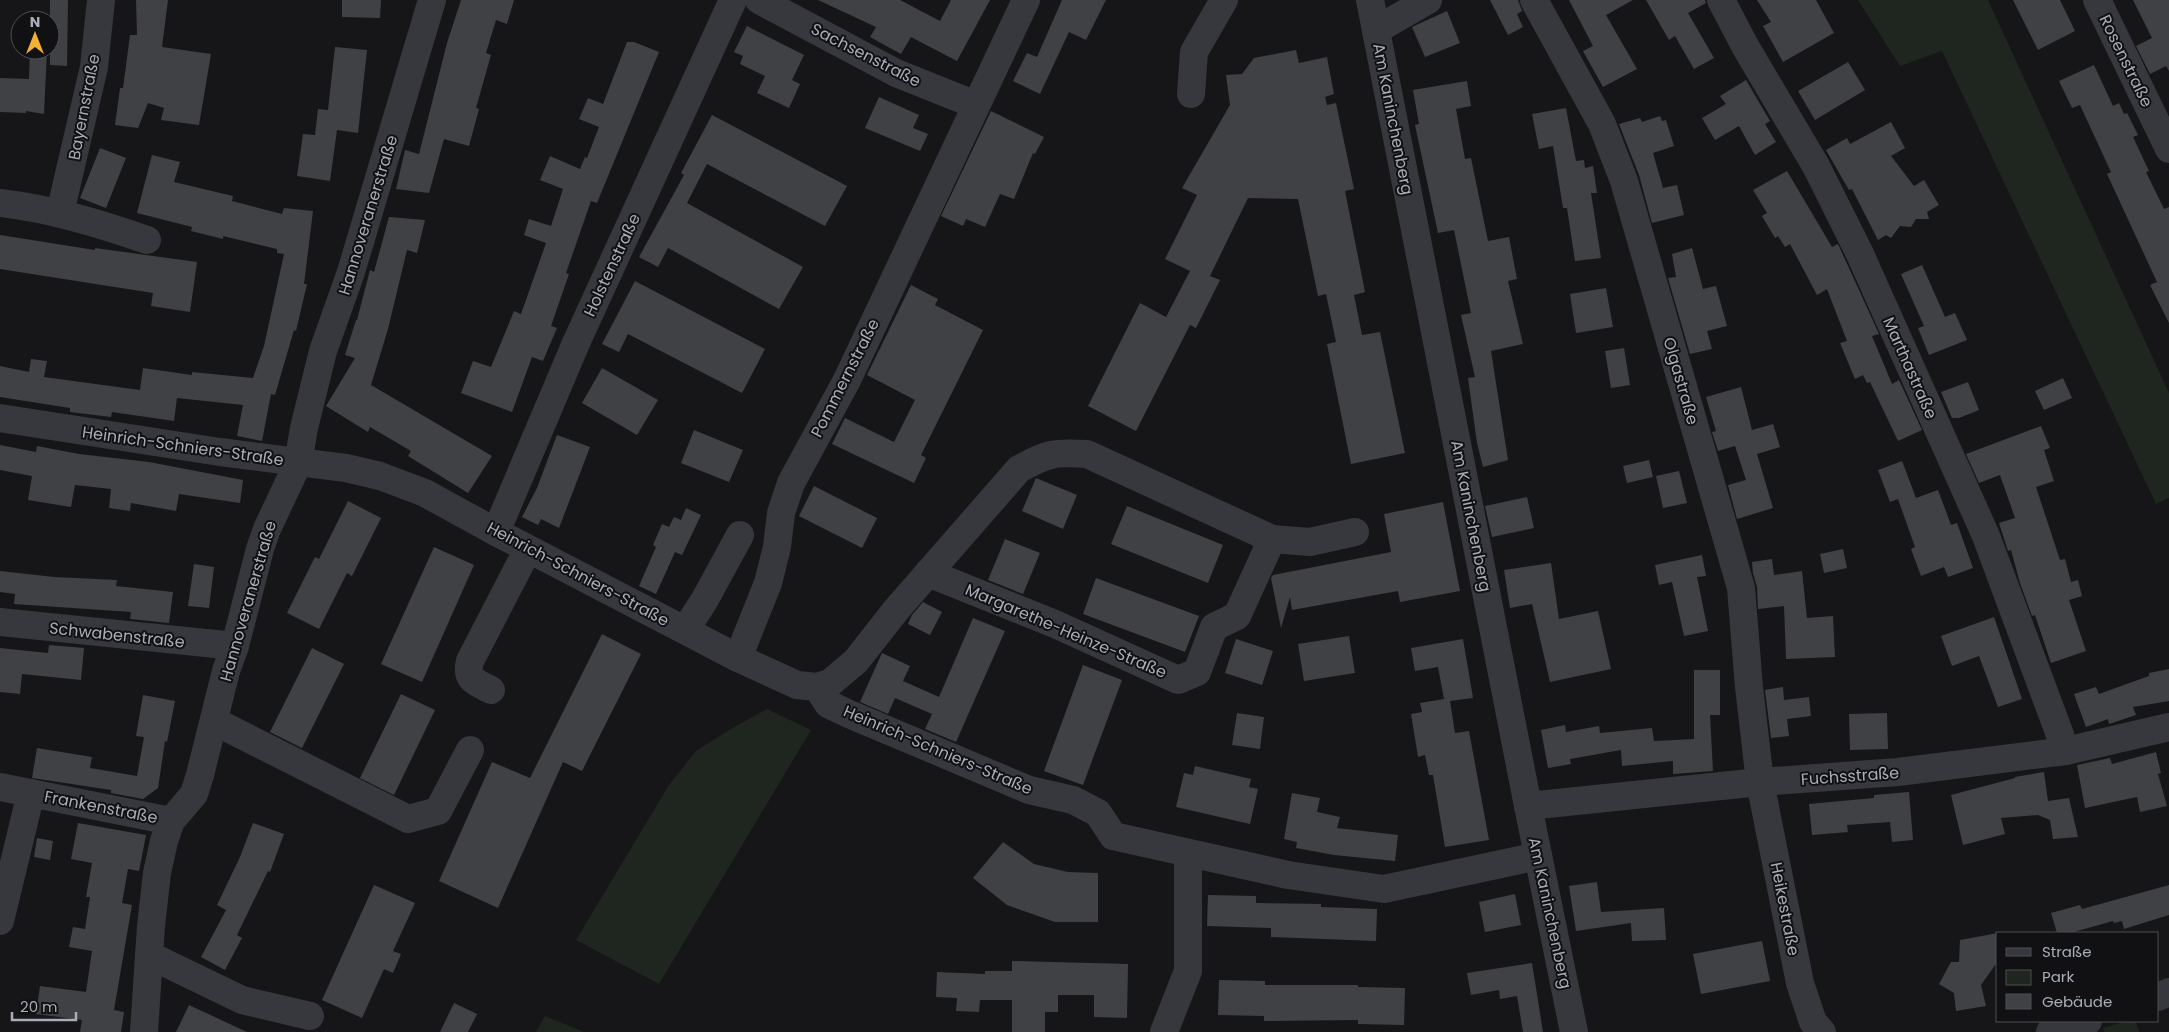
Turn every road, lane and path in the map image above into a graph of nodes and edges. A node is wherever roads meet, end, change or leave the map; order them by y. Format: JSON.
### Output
{"nodes":[{"id":1,"x":101,"y":0,"type":"edge"},
{"id":2,"x":432,"y":0,"type":"edge"},
{"id":3,"x":733,"y":0,"type":"edge"},
{"id":4,"x":760,"y":0,"type":"edge"},
{"id":5,"x":1026,"y":0,"type":"edge"},
{"id":6,"x":1224,"y":0,"type":"edge"},
{"id":7,"x":1370,"y":0,"type":"edge"},
{"id":8,"x":1428,"y":0,"type":"edge"},
{"id":9,"x":1534,"y":0,"type":"edge"},
{"id":10,"x":1721,"y":0,"type":"edge"},
{"id":11,"x":2097,"y":0,"type":"edge"},
{"id":12,"x":1376,"y":30,"type":"junction"},
{"id":13,"x":1191,"y":94,"type":"dead end"},
{"id":14,"x":976,"y":106,"type":"junction"},
{"id":15,"x":2169,"y":149,"type":"edge"},
{"id":16,"x":0,"y":203,"type":"edge"},
{"id":17,"x":60,"y":213,"type":"junction"},
{"id":18,"x":147,"y":240,"type":"dead end"},
{"id":19,"x":0,"y":418,"type":"edge"},
{"id":20,"x":298,"y":463,"type":"junction"},
{"id":21,"x":496,"y":532,"type":"junction"},
{"id":22,"x":1355,"y":532,"type":"dead end"},
{"id":23,"x":740,"y":535,"type":"dead end"},
{"id":24,"x":1272,"y":539,"type":"junction"},
{"id":25,"x":528,"y":549,"type":"junction"},
{"id":26,"x":928,"y":573,"type":"junction"},
{"id":27,"x":0,"y":622,"type":"edge"},
{"id":28,"x":685,"y":630,"type":"junction"},
{"id":29,"x":235,"y":646,"type":"junction"},
{"id":30,"x":738,"y":658,"type":"junction"},
{"id":31,"x":817,"y":687,"type":"junction"},
{"id":32,"x":491,"y":690,"type":"dead end"},
{"id":33,"x":214,"y":721,"type":"junction"},
{"id":34,"x":2169,"y":727,"type":"edge"},
{"id":35,"x":470,"y":750,"type":"dead end"},
{"id":36,"x":2066,"y":751,"type":"junction"},
{"id":37,"x":1760,"y":782,"type":"junction"},
{"id":38,"x":0,"y":787,"type":"edge"},
{"id":39,"x":31,"y":793,"type":"junction"},
{"id":40,"x":1528,"y":806,"type":"junction"},
{"id":41,"x":171,"y":821,"type":"junction"},
{"id":42,"x":1188,"y":853,"type":"junction"},
{"id":43,"x":1538,"y":856,"type":"junction"},
{"id":44,"x":0,"y":921,"type":"edge"},
{"id":45,"x":149,"y":955,"type":"junction"},
{"id":46,"x":310,"y":1016,"type":"dead end"},
{"id":47,"x":2085,"y":1022,"type":"edge"},
{"id":48,"x":144,"y":1032,"type":"edge"},
{"id":49,"x":1164,"y":1032,"type":"edge"},
{"id":50,"x":1574,"y":1032,"type":"edge"},
{"id":51,"x":1822,"y":1032,"type":"edge"},
{"id":52,"x":2050,"y":1032,"type":"edge"}],
"edges":[{"from":1,"to":17,"type":"street","name":"Bayernstraße"},
{"from":2,"to":20,"type":"street","name":"Hannoveranerstraße"},
{"from":3,"to":21,"type":"street","name":"Holstenstraße"},
{"from":4,"to":14,"type":"street","name":"Sachsenstraße"},
{"from":5,"to":14,"type":"street","name":"Pommernstraße"},
{"from":6,"to":13,"type":"street"},
{"from":7,"to":12,"type":"street","name":"Am Kaninchenberg"},
{"from":8,"to":12,"type":"street"},
{"from":9,"to":37,"type":"street","name":"Olgastraße"},
{"from":10,"to":36,"type":"street","name":"Marthastraße"},
{"from":11,"to":15,"type":"street","name":"Rosenstraße"},
{"from":12,"to":40,"type":"street","name":"Am Kaninchenberg"},
{"from":14,"to":30,"type":"street","name":"Pommernstraße"},
{"from":16,"to":17,"type":"street"},
{"from":17,"to":18,"type":"street"},
{"from":19,"to":20,"type":"street","name":"Heinrich-Schniers-Straße"},
{"from":20,"to":21,"type":"street","name":"Heinrich-Schniers-Straße"},
{"from":20,"to":29,"type":"street","name":"Hannoveranerstraße"},
{"from":21,"to":25,"type":"street","name":"Heinrich-Schniers-Straße"},
{"from":22,"to":24,"type":"street"},
{"from":23,"to":28,"type":"street"},
{"from":24,"to":26,"type":"street"},
{"from":24,"to":26,"type":"street","name":"Margarethe-Heinze-Straße"},
{"from":25,"to":28,"type":"street","name":"Heinrich-Schniers-Straße"},
{"from":25,"to":32,"type":"street"},
{"from":26,"to":31,"type":"street"},
{"from":27,"to":29,"type":"street","name":"Schwabenstraße"},
{"from":28,"to":30,"type":"street","name":"Heinrich-Schniers-Straße"},
{"from":29,"to":33,"type":"street","name":"Hannoveranerstraße"},
{"from":30,"to":31,"type":"street","name":"Heinrich-Schniers-Straße"},
{"from":31,"to":42,"type":"street","name":"Heinrich-Schniers-Straße"},
{"from":33,"to":35,"type":"street"},
{"from":33,"to":41,"type":"street","name":"Hannoveranerstraße"},
{"from":34,"to":36,"type":"street","name":"Fuchsstraße"},
{"from":36,"to":37,"type":"street","name":"Fuchsstraße"},
{"from":37,"to":40,"type":"street","name":"Fuchsstraße"},
{"from":37,"to":51,"type":"street","name":"Heikestraße"},
{"from":38,"to":39,"type":"street","name":"Frankenstraße"},
{"from":39,"to":41,"type":"street","name":"Frankenstraße"},
{"from":39,"to":44,"type":"street","name":"Frankenstraße"},
{"from":40,"to":43,"type":"street","name":"Am Kaninchenberg"},
{"from":41,"to":45,"type":"street","name":"Hannoveranerstraße"},
{"from":42,"to":43,"type":"street"},
{"from":42,"to":49,"type":"street"},
{"from":43,"to":50,"type":"street","name":"Am Kaninchenberg"},
{"from":45,"to":46,"type":"street"},
{"from":45,"to":48,"type":"street","name":"Hannoveranerstraße"},
{"from":47,"to":52,"type":"street"}]}
